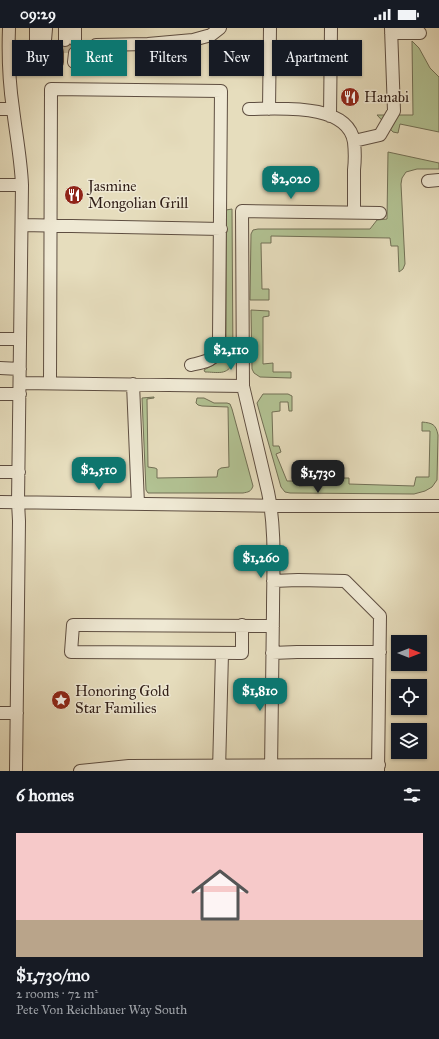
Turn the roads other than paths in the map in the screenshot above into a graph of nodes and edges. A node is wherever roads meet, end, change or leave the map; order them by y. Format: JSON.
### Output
{"nodes":[{"id":1,"x":9,"y":28,"type":"edge"},
{"id":2,"x":220,"y":28,"type":"edge"},
{"id":3,"x":270,"y":28,"type":"edge"},
{"id":4,"x":331,"y":28,"type":"edge"},
{"id":5,"x":391,"y":31,"type":"edge"},
{"id":6,"x":420,"y":34,"type":"dead end"},
{"id":7,"x":127,"y":44,"type":"edge"},
{"id":8,"x":4,"y":51,"type":"edge"},
{"id":9,"x":0,"y":109,"type":"edge"},
{"id":10,"x":13,"y":109,"type":"junction"},
{"id":11,"x":249,"y":109,"type":"dead end"},
{"id":12,"x":269,"y":109,"type":"junction"},
{"id":13,"x":330,"y":116,"type":"junction"},
{"id":14,"x":354,"y":141,"type":"junction"},
{"id":15,"x":0,"y":185,"type":"edge"},
{"id":16,"x":22,"y":186,"type":"junction"},
{"id":17,"x":354,"y":212,"type":"junction"},
{"id":18,"x":380,"y":212,"type":"dead end"},
{"id":19,"x":22,"y":225,"type":"junction"},
{"id":20,"x":51,"y":226,"type":"junction"},
{"id":21,"x":221,"y":229,"type":"junction"},
{"id":22,"x":0,"y":339,"type":"edge"},
{"id":23,"x":20,"y":339,"type":"junction"},
{"id":24,"x":190,"y":365,"type":"dead end"},
{"id":25,"x":0,"y":368,"type":"edge"},
{"id":26,"x":20,"y":369,"type":"junction"},
{"id":27,"x":50,"y":383,"type":"junction"},
{"id":28,"x":133,"y":384,"type":"junction"},
{"id":29,"x":243,"y":386,"type":"junction"},
{"id":30,"x":20,"y":388,"type":"junction"},
{"id":31,"x":0,"y":394,"type":"edge"},
{"id":32,"x":0,"y":472,"type":"edge"},
{"id":33,"x":19,"y":472,"type":"junction"},
{"id":34,"x":0,"y":502,"type":"edge"},
{"id":35,"x":18,"y":502,"type":"junction"},
{"id":36,"x":138,"y":504,"type":"junction"},
{"id":37,"x":271,"y":506,"type":"junction"},
{"id":38,"x":439,"y":506,"type":"edge"},
{"id":39,"x":273,"y":581,"type":"junction"},
{"id":40,"x":242,"y":626,"type":"junction"},
{"id":41,"x":273,"y":626,"type":"junction"},
{"id":42,"x":380,"y":652,"type":"junction"},
{"id":43,"x":222,"y":653,"type":"junction"},
{"id":44,"x":272,"y":653,"type":"junction"},
{"id":45,"x":0,"y":712,"type":"edge"},
{"id":46,"x":17,"y":713,"type":"junction"},
{"id":47,"x":219,"y":768,"type":"edge"},
{"id":48,"x":271,"y":768,"type":"edge"},
{"id":49,"x":378,"y":768,"type":"edge"},
{"id":50,"x":16,"y":771,"type":"edge"},
{"id":51,"x":80,"y":771,"type":"edge"}],
"edges":[{"from":1,"to":8,"type":"street"},
{"from":2,"to":7,"type":"street"},
{"from":3,"to":12,"type":"street"},
{"from":4,"to":13,"type":"street"},
{"from":5,"to":6,"type":"street"},
{"from":5,"to":14,"type":"street"},
{"from":8,"to":10,"type":"street"},
{"from":9,"to":10,"type":"street"},
{"from":10,"to":16,"type":"street"},
{"from":11,"to":12,"type":"street"},
{"from":12,"to":13,"type":"street"},
{"from":13,"to":14,"type":"street"},
{"from":14,"to":17,"type":"street"},
{"from":15,"to":16,"type":"street"},
{"from":16,"to":19,"type":"street"},
{"from":17,"to":18,"type":"street"},
{"from":17,"to":29,"type":"street"},
{"from":19,"to":20,"type":"street"},
{"from":19,"to":23,"type":"street"},
{"from":20,"to":21,"type":"street"},
{"from":20,"to":21,"type":"street"},
{"from":20,"to":27,"type":"street"},
{"from":21,"to":24,"type":"street"},
{"from":22,"to":23,"type":"street"},
{"from":23,"to":26,"type":"street"},
{"from":25,"to":26,"type":"street"},
{"from":26,"to":30,"type":"street"},
{"from":27,"to":28,"type":"street"},
{"from":27,"to":30,"type":"street"},
{"from":28,"to":29,"type":"street"},
{"from":28,"to":36,"type":"street"},
{"from":29,"to":37,"type":"street"},
{"from":30,"to":31,"type":"street"},
{"from":30,"to":33,"type":"street"},
{"from":32,"to":33,"type":"street"},
{"from":33,"to":35,"type":"street"},
{"from":34,"to":35,"type":"street"},
{"from":35,"to":36,"type":"street"},
{"from":35,"to":46,"type":"street"},
{"from":36,"to":37,"type":"street"},
{"from":37,"to":38,"type":"street"},
{"from":37,"to":39,"type":"street"},
{"from":39,"to":41,"type":"street"},
{"from":39,"to":42,"type":"street"},
{"from":40,"to":41,"type":"street"},
{"from":40,"to":43,"type":"street"},
{"from":40,"to":43,"type":"street"},
{"from":41,"to":44,"type":"street"},
{"from":42,"to":44,"type":"street"},
{"from":42,"to":49,"type":"street"},
{"from":43,"to":47,"type":"street"},
{"from":44,"to":48,"type":"street"},
{"from":45,"to":46,"type":"street"},
{"from":46,"to":50,"type":"street"},
{"from":47,"to":48,"type":"street"},
{"from":47,"to":51,"type":"street"},
{"from":48,"to":49,"type":"street"}]}
